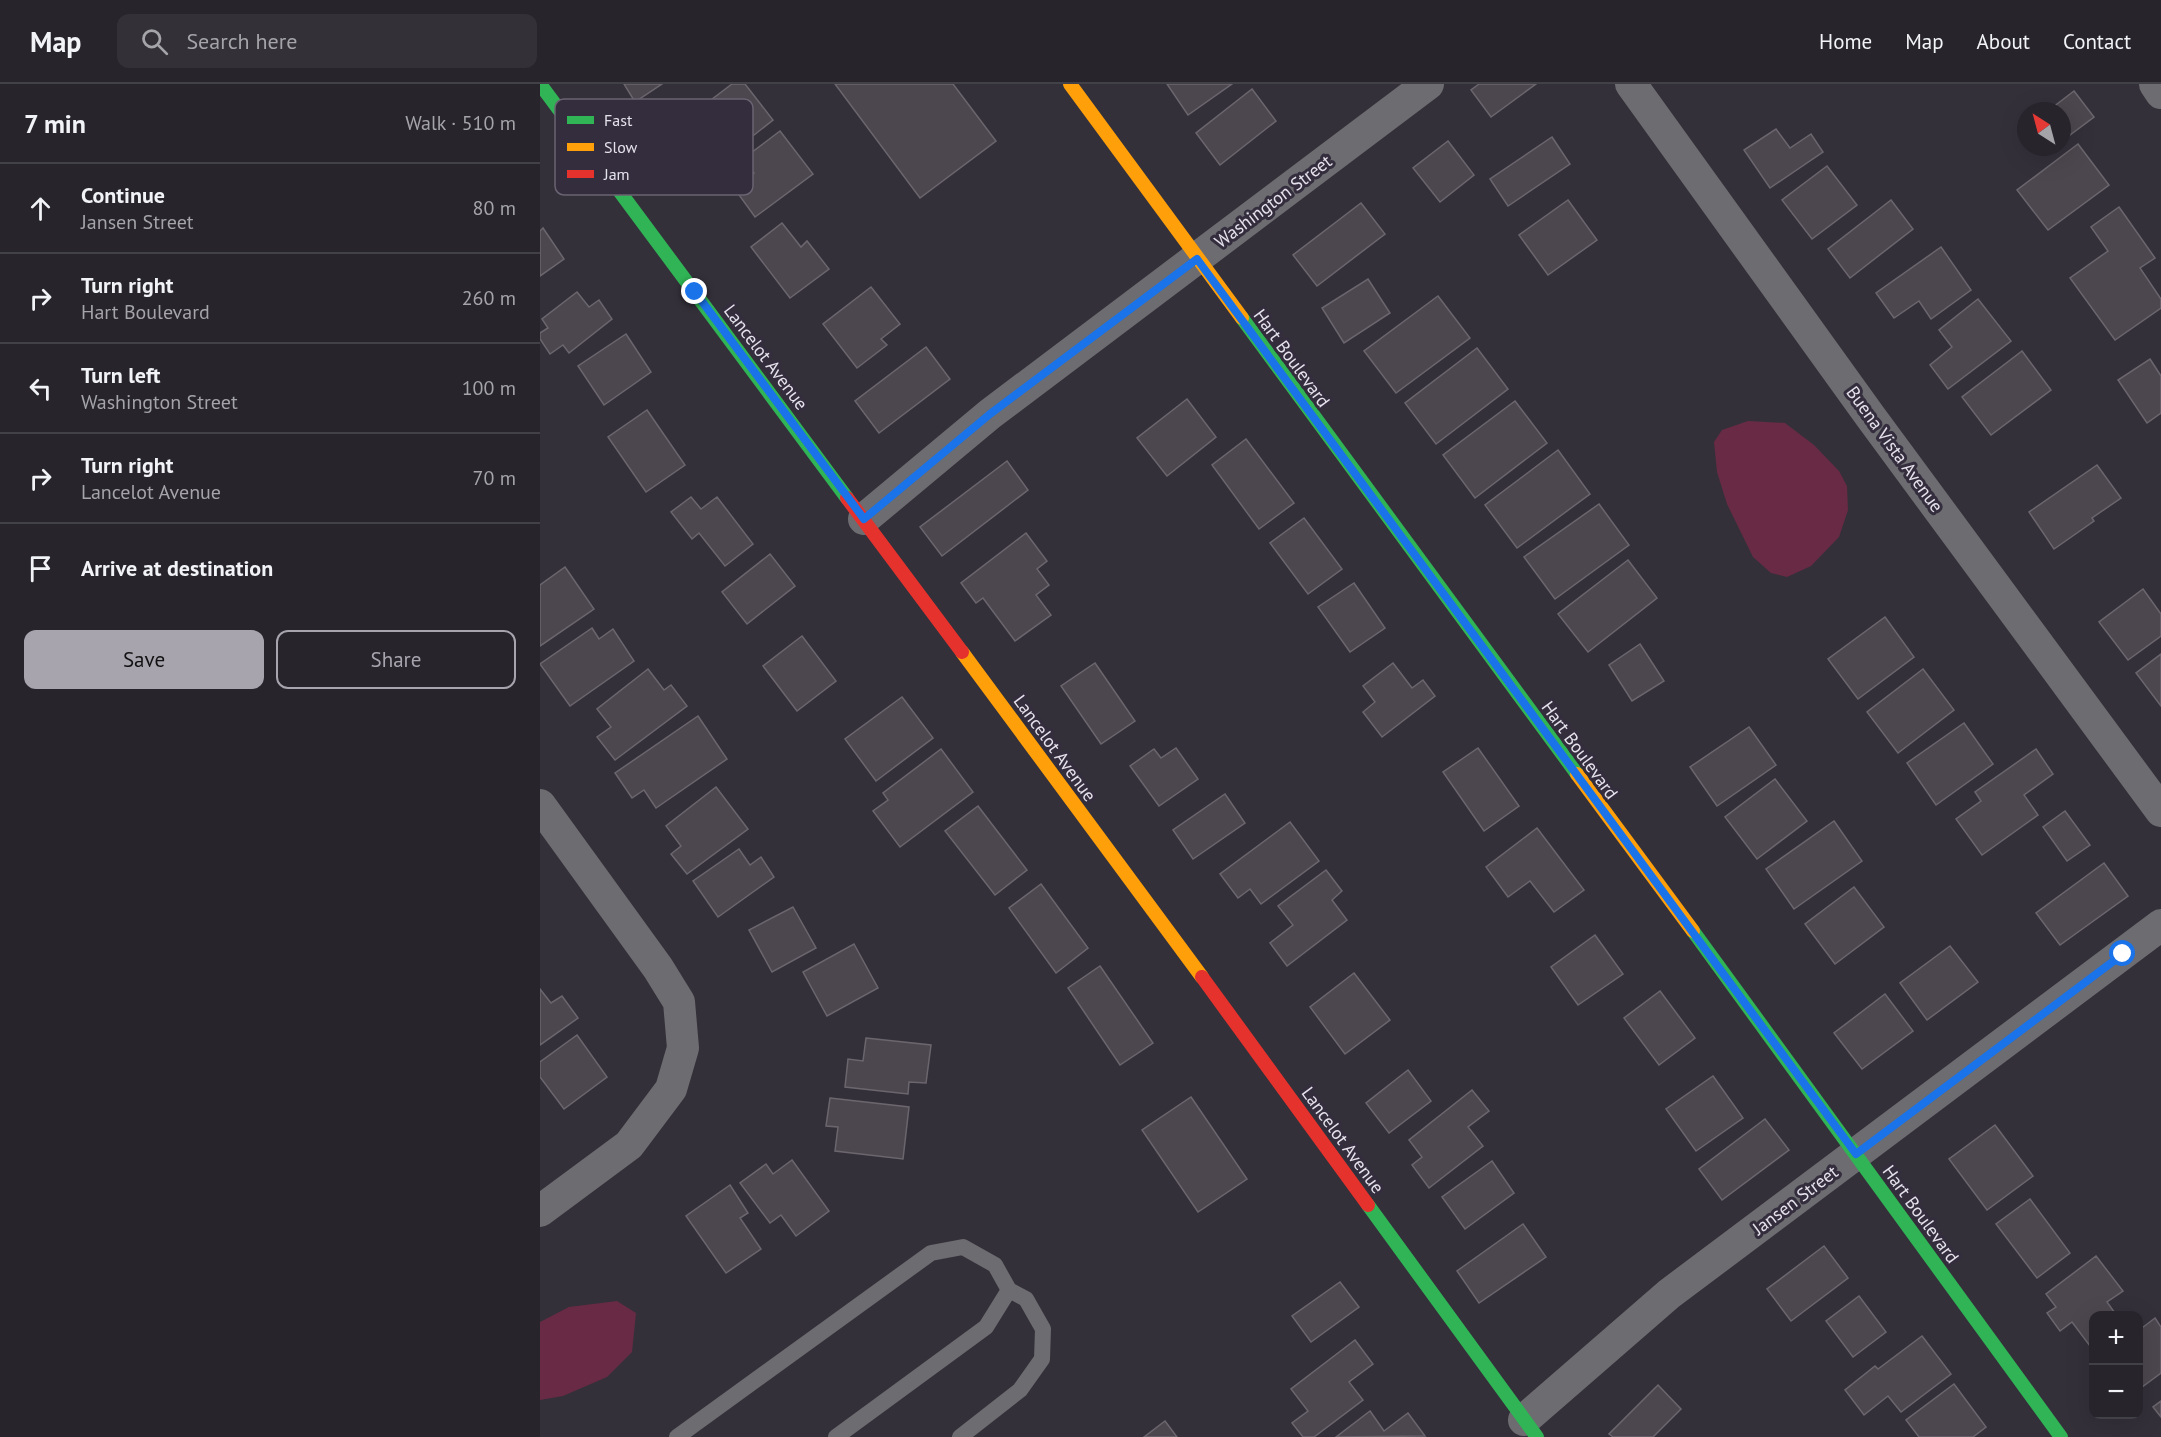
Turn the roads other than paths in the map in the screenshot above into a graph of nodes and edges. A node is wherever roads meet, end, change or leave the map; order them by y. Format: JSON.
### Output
{"nodes":[{"id":1,"x":540,"y":84,"type":"edge"},
{"id":2,"x":1070,"y":84,"type":"edge"},
{"id":3,"x":1428,"y":84,"type":"edge"},
{"id":4,"x":1631,"y":84,"type":"edge"},
{"id":5,"x":2155,"y":84,"type":"edge"},
{"id":6,"x":2161,"y":93,"type":"edge"},
{"id":7,"x":555,"y":104,"type":"edge"},
{"id":8,"x":623,"y":195,"type":"edge"},
{"id":9,"x":1197,"y":259,"type":"junction"},
{"id":10,"x":864,"y":519,"type":"junction"},
{"id":11,"x":540,"y":805,"type":"edge"},
{"id":12,"x":2161,"y":811,"type":"edge"},
{"id":13,"x":2161,"y":925,"type":"edge"},
{"id":14,"x":1856,"y":1154,"type":"junction"},
{"id":15,"x":540,"y":1211,"type":"edge"},
{"id":16,"x":1009,"y":1290,"type":"junction"},
{"id":17,"x":1530,"y":1428,"type":"edge"},
{"id":18,"x":677,"y":1437,"type":"edge"},
{"id":19,"x":836,"y":1437,"type":"edge"},
{"id":20,"x":960,"y":1437,"type":"edge"},
{"id":21,"x":2061,"y":1437,"type":"edge"}],
"edges":[{"from":1,"to":7,"type":"street","name":"Lancelot Avenue"},
{"from":2,"to":9,"type":"street","name":"Hart Boulevard"},
{"from":3,"to":9,"type":"street","name":"Washington Street"},
{"from":4,"to":12,"type":"street","name":"Buena Vista Avenue"},
{"from":5,"to":6,"type":"street"},
{"from":8,"to":10,"type":"street","name":"Lancelot Avenue"},
{"from":9,"to":10,"type":"street","name":"Washington Street"},
{"from":9,"to":14,"type":"street","name":"Hart Boulevard"},
{"from":10,"to":17,"type":"street","name":"Lancelot Avenue"},
{"from":11,"to":15,"type":"street"},
{"from":13,"to":14,"type":"street","name":"Jansen Street"},
{"from":14,"to":17,"type":"street","name":"Jansen Street"},
{"from":14,"to":21,"type":"street","name":"Hart Boulevard"},
{"from":16,"to":18,"type":"lane"},
{"from":16,"to":19,"type":"lane"},
{"from":16,"to":20,"type":"lane"}]}
